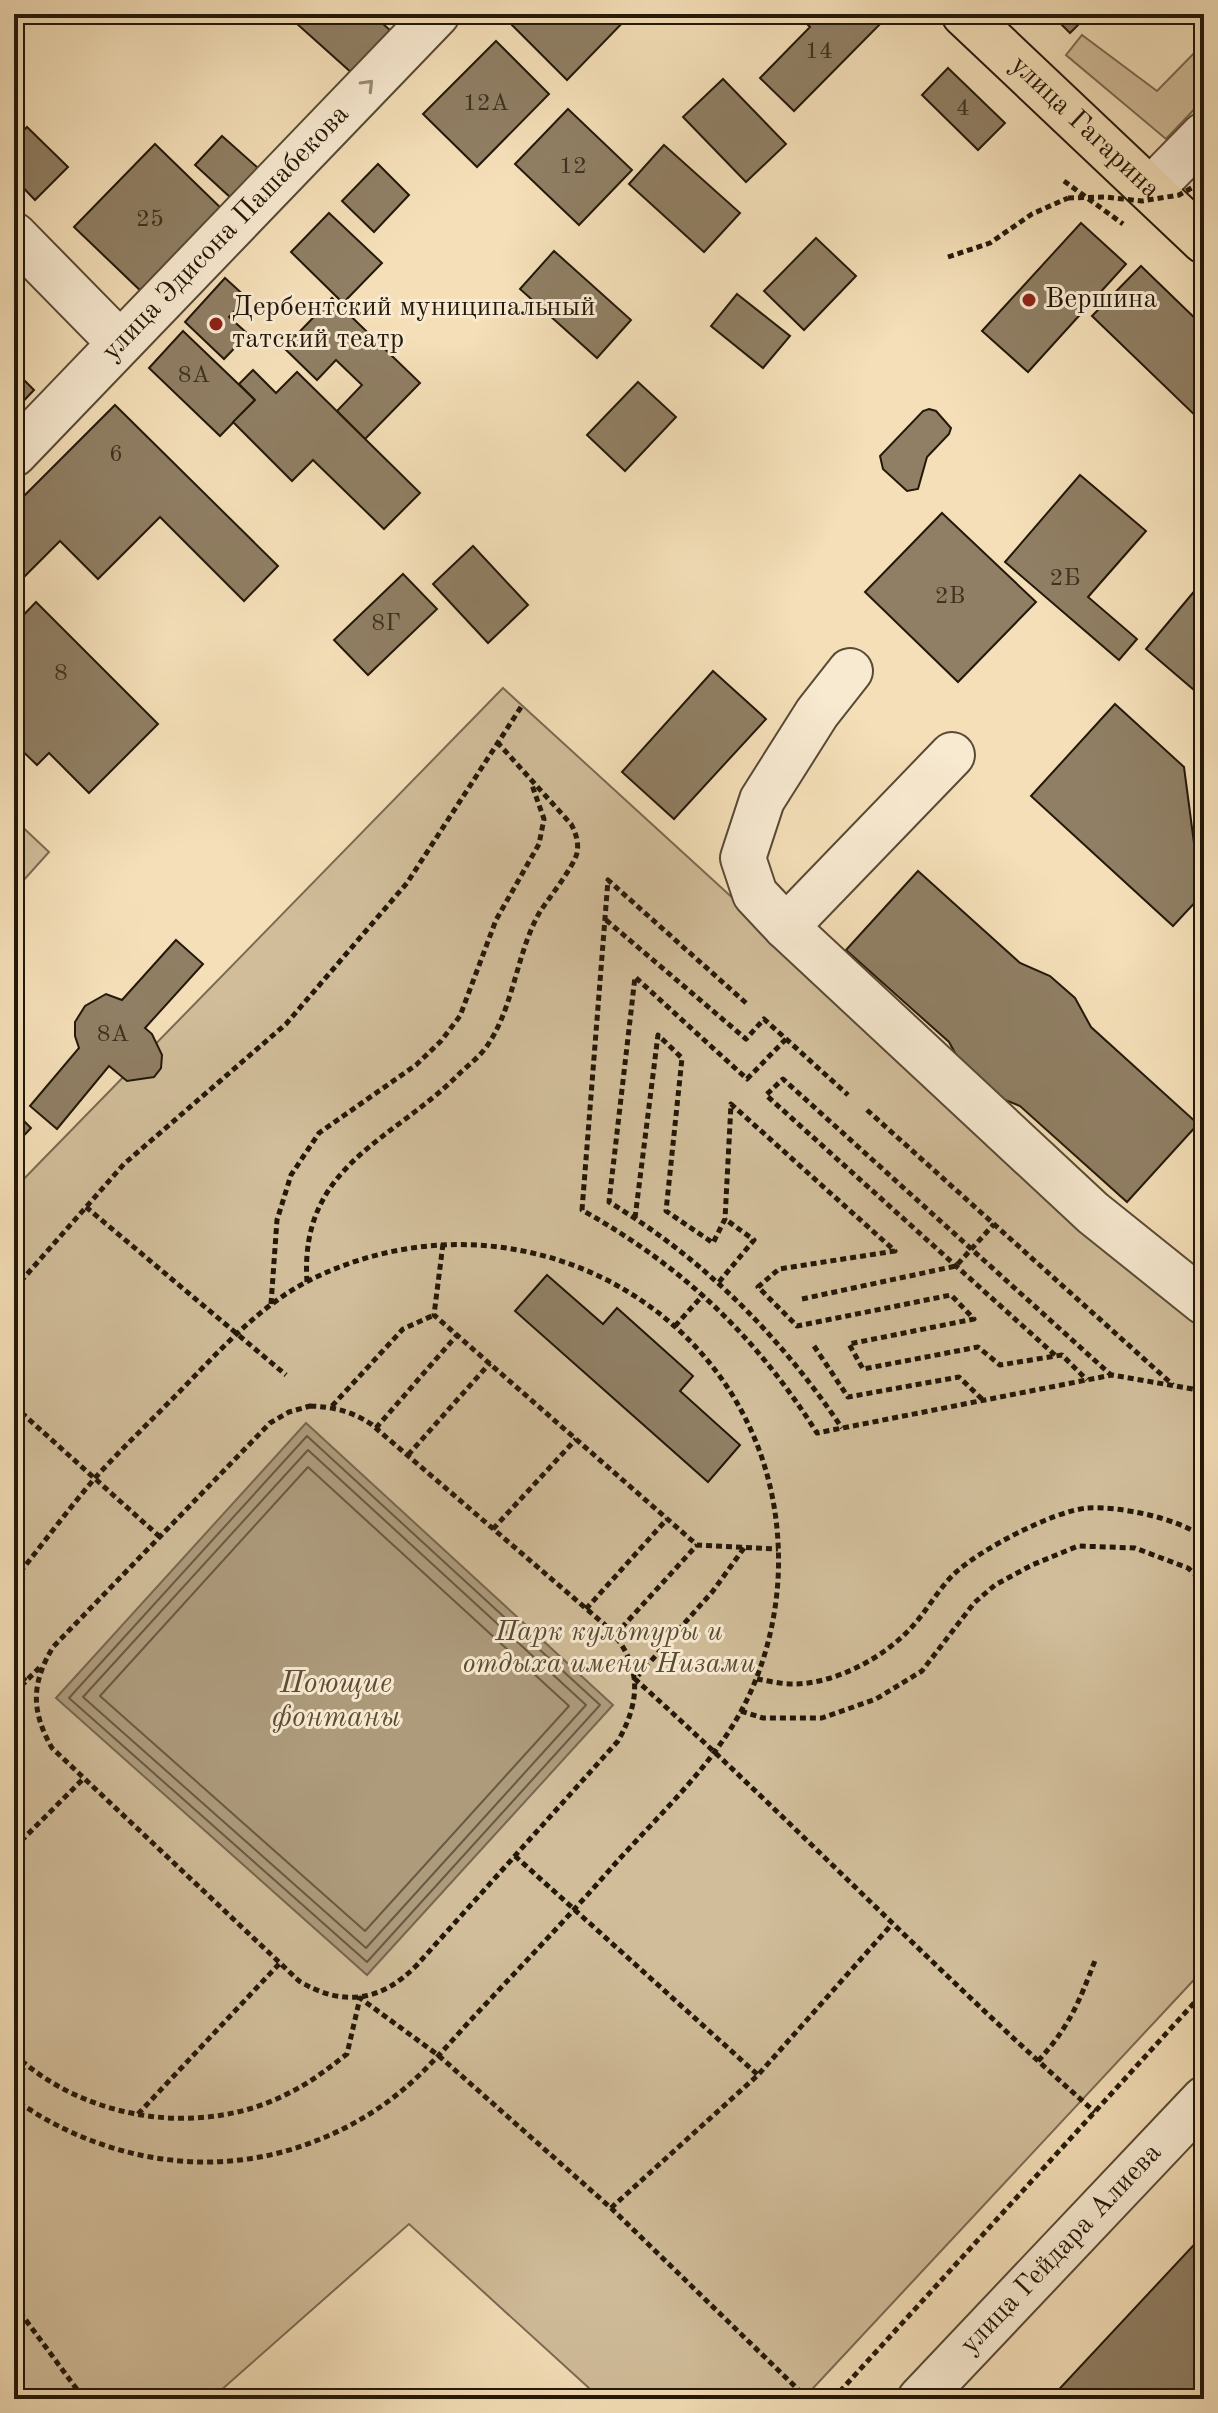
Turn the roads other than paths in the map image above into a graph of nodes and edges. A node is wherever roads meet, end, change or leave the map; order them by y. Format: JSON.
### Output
{"nodes":[{"id":1,"x":437,"y":14,"type":"edge"},
{"id":2,"x":964,"y":14,"type":"edge"},
{"id":3,"x":974,"y":14,"type":"edge"},
{"id":4,"x":1204,"y":135,"type":"edge"},
{"id":5,"x":1156,"y":184,"type":"junction"},
{"id":6,"x":1204,"y":229,"type":"edge"},
{"id":7,"x":14,"y":235,"type":"edge"},
{"id":8,"x":1204,"y":241,"type":"edge"},
{"id":9,"x":119,"y":342,"type":"junction"},
{"id":10,"x":14,"y":454,"type":"edge"},
{"id":11,"x":850,"y":671,"type":"dead end"},
{"id":12,"x":952,"y":755,"type":"dead end"},
{"id":13,"x":786,"y":927,"type":"junction"},
{"id":14,"x":1204,"y":1302,"type":"edge"},
{"id":15,"x":1204,"y":2099,"type":"edge"},
{"id":16,"x":920,"y":2399,"type":"edge"}],
"edges":[{"from":9,"to":1,"type":"street","name":"улица Эдисона Пашабекова","one_way":true},
{"from":2,"to":8,"type":"main road","name":"улица Гагарина"},
{"from":3,"to":5,"type":"main road","name":"улица Гагарина"},
{"from":4,"to":5,"type":"street"},
{"from":5,"to":6,"type":"main road","name":"улица Гагарина"},
{"from":7,"to":9,"type":"street"},
{"from":9,"to":10,"type":"street","name":"улица Эдисона Пашабекова"},
{"from":11,"to":13,"type":"street"},
{"from":12,"to":13,"type":"street"},
{"from":13,"to":14,"type":"street"},
{"from":15,"to":16,"type":"street","name":"улица Гейдара Алиева"}]}
